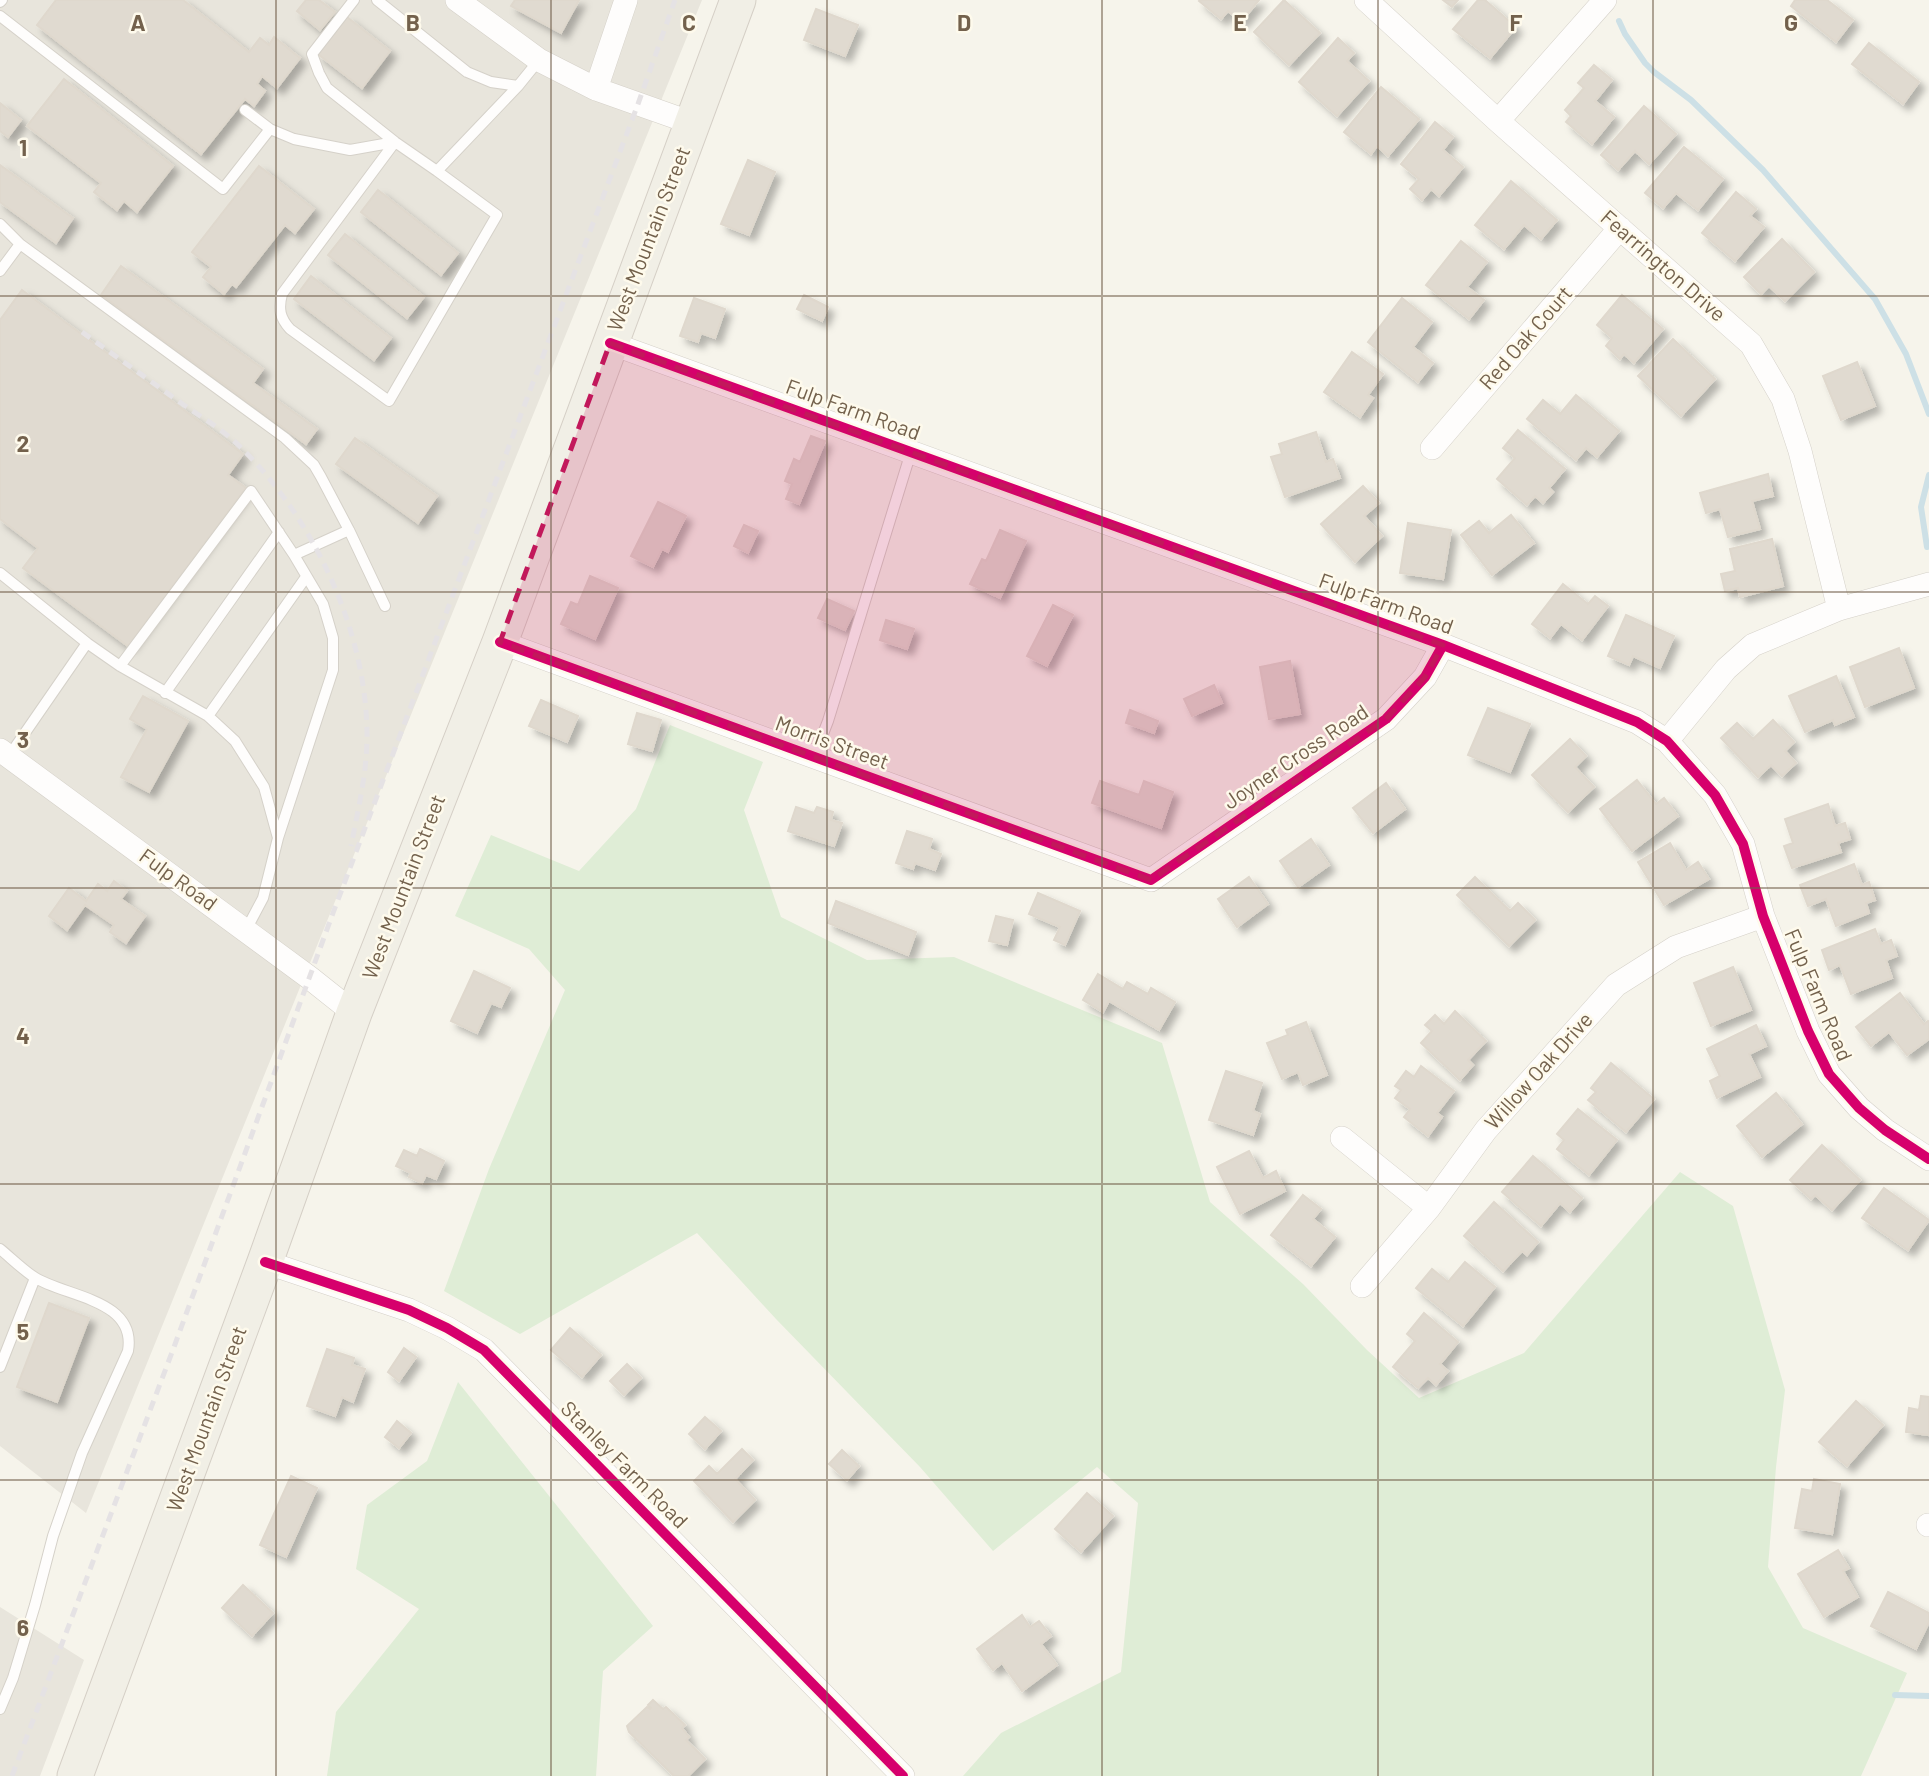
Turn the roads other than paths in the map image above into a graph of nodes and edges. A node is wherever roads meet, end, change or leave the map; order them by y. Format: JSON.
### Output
{"nodes":[{"id":1,"x":354,"y":0,"type":"edge"},
{"id":2,"x":377,"y":0,"type":"edge"},
{"id":3,"x":457,"y":0,"type":"edge"},
{"id":4,"x":626,"y":0,"type":"edge"},
{"id":5,"x":738,"y":0,"type":"edge"},
{"id":6,"x":1366,"y":0,"type":"edge"},
{"id":7,"x":1605,"y":0,"type":"edge"},
{"id":8,"x":0,"y":16,"type":"edge"},
{"id":9,"x":539,"y":60,"type":"junction"},
{"id":10,"x":518,"y":86,"type":"junction"},
{"id":11,"x":596,"y":89,"type":"junction"},
{"id":12,"x":244,"y":110,"type":"dead end"},
{"id":13,"x":1498,"y":121,"type":"junction"},
{"id":14,"x":692,"y":123,"type":"junction"},
{"id":15,"x":270,"y":129,"type":"junction"},
{"id":16,"x":395,"y":142,"type":"junction"},
{"id":17,"x":437,"y":171,"type":"junction"},
{"id":18,"x":0,"y":224,"type":"edge"},
{"id":19,"x":1620,"y":228,"type":"junction"},
{"id":20,"x":20,"y":244,"type":"junction"},
{"id":21,"x":0,"y":271,"type":"edge"},
{"id":22,"x":610,"y":343,"type":"junction"},
{"id":23,"x":1432,"y":448,"type":"dead end"},
{"id":24,"x":911,"y":452,"type":"junction"},
{"id":25,"x":349,"y":530,"type":"junction"},
{"id":26,"x":279,"y":533,"type":"junction"},
{"id":27,"x":293,"y":555,"type":"junction"},
{"id":28,"x":0,"y":573,"type":"edge"},
{"id":29,"x":306,"y":577,"type":"junction"},
{"id":30,"x":1929,"y":584,"type":"edge"},
{"id":31,"x":385,"y":606,"type":"dead end"},
{"id":32,"x":1839,"y":609,"type":"junction"},
{"id":33,"x":500,"y":642,"type":"junction"},
{"id":34,"x":86,"y":643,"type":"junction"},
{"id":35,"x":1443,"y":645,"type":"junction"},
{"id":36,"x":120,"y":666,"type":"junction"},
{"id":37,"x":165,"y":693,"type":"junction"},
{"id":38,"x":208,"y":716,"type":"junction"},
{"id":39,"x":1667,"y":741,"type":"junction"},
{"id":40,"x":5,"y":753,"type":"edge"},
{"id":41,"x":814,"y":757,"type":"junction"},
{"id":42,"x":278,"y":838,"type":"junction"},
{"id":43,"x":1151,"y":880,"type":"joint"},
{"id":44,"x":1763,"y":916,"type":"junction"},
{"id":45,"x":246,"y":930,"type":"junction"},
{"id":46,"x":354,"y":1013,"type":"junction"},
{"id":47,"x":1342,"y":1138,"type":"dead end"},
{"id":48,"x":1929,"y":1160,"type":"edge"},
{"id":49,"x":1429,"y":1208,"type":"junction"},
{"id":50,"x":1,"y":1253,"type":"edge"},
{"id":51,"x":265,"y":1262,"type":"junction"},
{"id":52,"x":35,"y":1278,"type":"junction"},
{"id":53,"x":1362,"y":1286,"type":"dead end"},
{"id":54,"x":0,"y":1367,"type":"edge"},
{"id":55,"x":0,"y":1709,"type":"edge"},
{"id":56,"x":75,"y":1776,"type":"edge"},
{"id":57,"x":903,"y":1776,"type":"edge"}],
"edges":[{"from":1,"to":16,"type":"lane"},
{"from":2,"to":10,"type":"lane"},
{"from":3,"to":9,"type":"street"},
{"from":4,"to":11,"type":"street"},
{"from":5,"to":14,"type":"main road","name":"West Mountain Street"},
{"from":6,"to":13,"type":"street","name":"Fearrington Drive"},
{"from":7,"to":13,"type":"street"},
{"from":8,"to":15,"type":"lane"},
{"from":9,"to":10,"type":"lane"},
{"from":9,"to":11,"type":"street"},
{"from":10,"to":17,"type":"lane"},
{"from":11,"to":14,"type":"street"},
{"from":12,"to":15,"type":"lane"},
{"from":13,"to":19,"type":"street","name":"Fearrington Drive"},
{"from":14,"to":22,"type":"main road","name":"West Mountain Street"},
{"from":15,"to":16,"type":"lane"},
{"from":16,"to":17,"type":"lane"},
{"from":16,"to":17,"type":"lane"},
{"from":18,"to":20,"type":"lane"},
{"from":19,"to":23,"type":"street","name":"Red Oak Court"},
{"from":19,"to":32,"type":"street","name":"Fearrington Drive"},
{"from":20,"to":21,"type":"lane"},
{"from":20,"to":25,"type":"lane"},
{"from":22,"to":24,"type":"street","name":"Fulp Farm Road"},
{"from":22,"to":33,"type":"main road","name":"West Mountain Street"},
{"from":24,"to":35,"type":"street","name":"Fulp Farm Road"},
{"from":24,"to":41,"type":"lane"},
{"from":25,"to":27,"type":"lane"},
{"from":25,"to":31,"type":"lane"},
{"from":26,"to":27,"type":"lane"},
{"from":26,"to":36,"type":"lane"},
{"from":26,"to":37,"type":"lane"},
{"from":27,"to":29,"type":"lane"},
{"from":28,"to":34,"type":"lane"},
{"from":29,"to":38,"type":"lane"},
{"from":29,"to":42,"type":"lane"},
{"from":30,"to":32,"type":"street"},
{"from":32,"to":39,"type":"street"},
{"from":33,"to":41,"type":"street","name":"Morris Street"},
{"from":33,"to":46,"type":"main road","name":"West Mountain Street"},
{"from":34,"to":36,"type":"lane"},
{"from":34,"to":40,"type":"lane"},
{"from":35,"to":39,"type":"street","name":"Fulp Farm Road"},
{"from":35,"to":43,"type":"street","name":"Joyner Cross Road"},
{"from":36,"to":37,"type":"lane"},
{"from":37,"to":38,"type":"lane"},
{"from":38,"to":42,"type":"lane"},
{"from":39,"to":44,"type":"street","name":"Fulp Farm Road"},
{"from":40,"to":45,"type":"street","name":"Fulp Road"},
{"from":41,"to":43,"type":"street","name":"Morris Street"},
{"from":42,"to":45,"type":"lane"},
{"from":44,"to":48,"type":"street","name":"Fulp Farm Road"},
{"from":44,"to":49,"type":"street","name":"Willow Oak Drive"},
{"from":45,"to":46,"type":"street","name":"Fulp Road"},
{"from":46,"to":51,"type":"main road","name":"West Mountain Street"},
{"from":47,"to":49,"type":"street"},
{"from":49,"to":53,"type":"street","name":"Willow Oak Drive"},
{"from":50,"to":52,"type":"lane"},
{"from":51,"to":56,"type":"main road","name":"West Mountain Street"},
{"from":51,"to":57,"type":"street","name":"Stanley Farm Road"},
{"from":52,"to":54,"type":"lane"},
{"from":52,"to":55,"type":"lane"}]}
